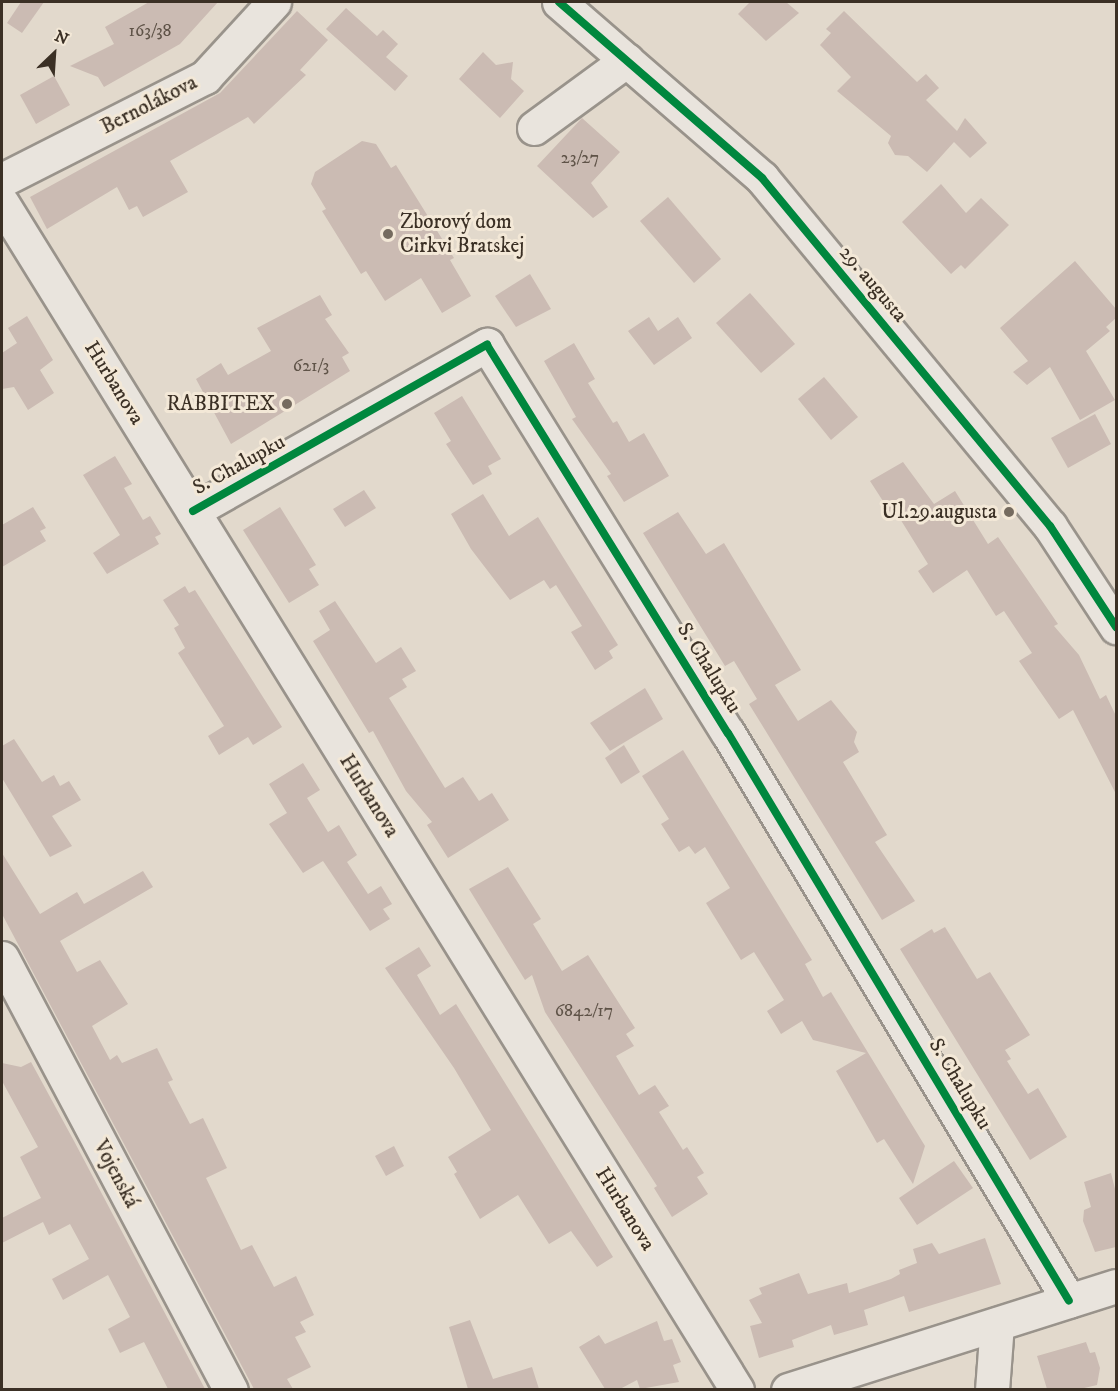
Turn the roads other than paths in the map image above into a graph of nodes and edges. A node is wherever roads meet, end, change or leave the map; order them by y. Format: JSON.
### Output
{"nodes":[{"id":1,"x":274,"y":2,"type":"edge"},
{"id":2,"x":559,"y":2,"type":"edge"},
{"id":3,"x":627,"y":60,"type":"junction"},
{"id":4,"x":534,"y":128,"type":"dead end"},
{"id":5,"x":2,"y":180,"type":"edge"},
{"id":6,"x":2,"y":203,"type":"edge"},
{"id":7,"x":194,"y":511,"type":"junction"},
{"id":8,"x":1116,"y":627,"type":"edge"},
{"id":9,"x":2,"y":958,"type":"edge"},
{"id":10,"x":1116,"y":1286,"type":"edge"},
{"id":11,"x":1069,"y":1301,"type":"junction"},
{"id":12,"x":997,"y":1324,"type":"junction"},
{"id":13,"x":231,"y":1389,"type":"edge"},
{"id":14,"x":737,"y":1389,"type":"edge"},
{"id":15,"x":788,"y":1389,"type":"edge"},
{"id":16,"x":992,"y":1389,"type":"edge"}],
"edges":[{"from":1,"to":5,"type":"street","name":"Bernolákova"},
{"from":2,"to":3,"type":"street","name":"29. augusta"},
{"from":3,"to":4,"type":"street"},
{"from":3,"to":8,"type":"street","name":"29. augusta"},
{"from":6,"to":7,"type":"street","name":"Hurbanova"},
{"from":7,"to":11,"type":"street","name":"S. Chalupku"},
{"from":7,"to":14,"type":"street","name":"Hurbanova"},
{"from":9,"to":13,"type":"street","name":"Vojenská"},
{"from":10,"to":11,"type":"street"},
{"from":11,"to":12,"type":"street"},
{"from":12,"to":15,"type":"street"},
{"from":12,"to":16,"type":"street"}]}
